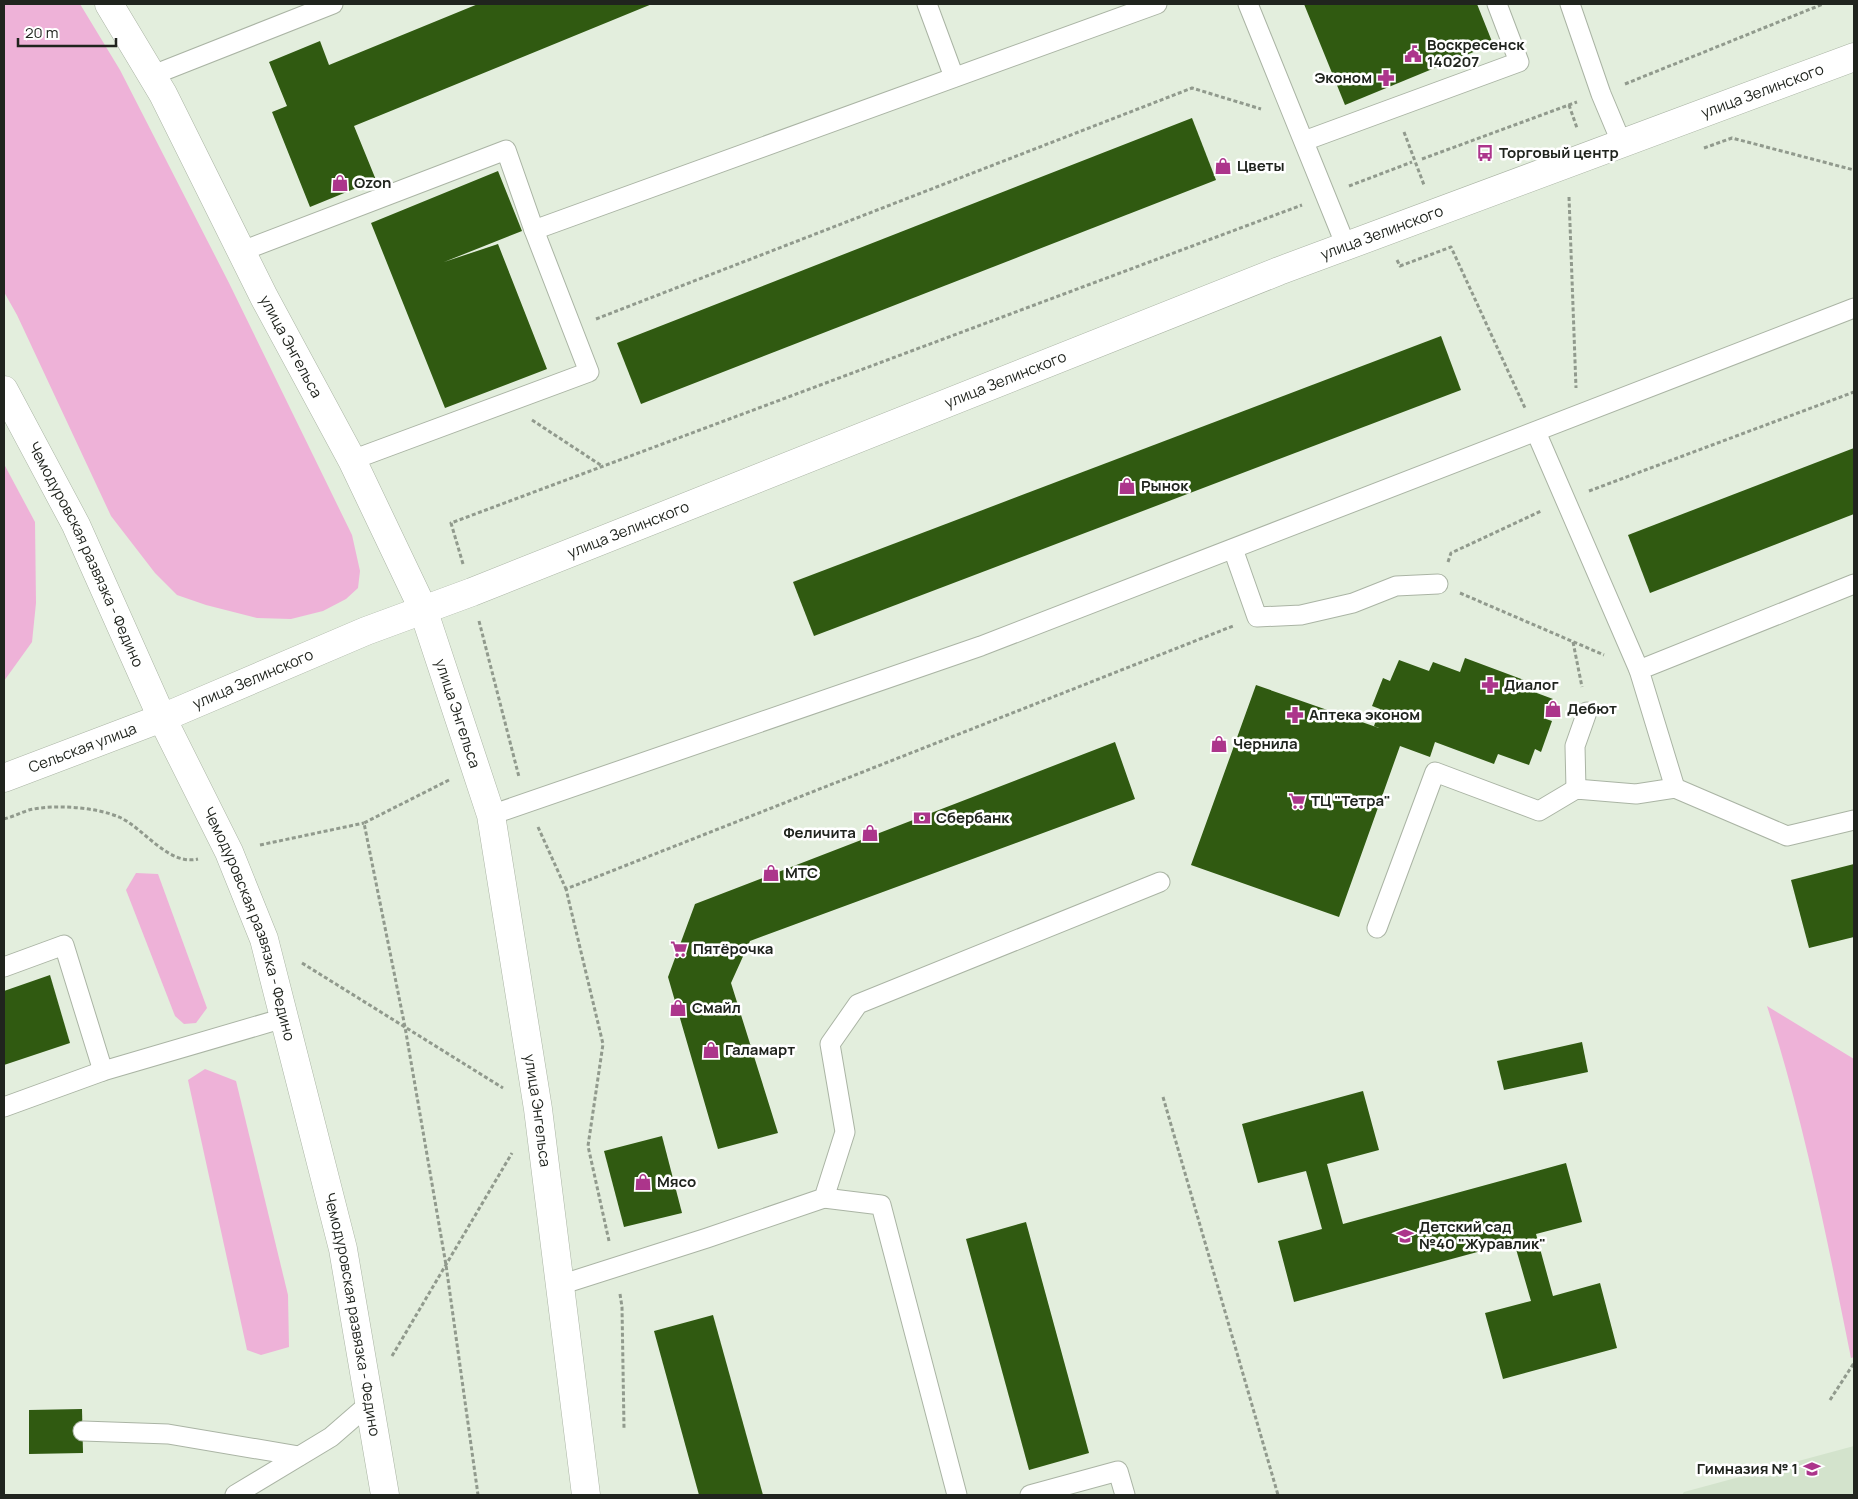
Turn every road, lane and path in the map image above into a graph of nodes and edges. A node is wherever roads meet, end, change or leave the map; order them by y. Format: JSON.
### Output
{"nodes":[{"id":1,"x":109,"y":4,"type":"edge"},
{"id":2,"x":333,"y":4,"type":"edge"},
{"id":3,"x":927,"y":4,"type":"edge"},
{"id":4,"x":1157,"y":4,"type":"edge"},
{"id":5,"x":1248,"y":4,"type":"edge"},
{"id":6,"x":1497,"y":4,"type":"edge"},
{"id":7,"x":1570,"y":4,"type":"edge"},
{"id":8,"x":1823,"y":4,"type":"edge"},
{"id":9,"x":1854,"y":58,"type":"edge"},
{"id":10,"x":153,"y":75,"type":"junction"},
{"id":11,"x":954,"y":77,"type":"junction"},
{"id":12,"x":1601,"y":94,"type":"junction"},
{"id":13,"x":1294,"y":119,"type":"junction"},
{"id":14,"x":1402,"y":124,"type":"dead end"},
{"id":15,"x":1732,"y":138,"type":"dead end"},
{"id":16,"x":1304,"y":142,"type":"junction"},
{"id":17,"x":1622,"y":144,"type":"junction"},
{"id":18,"x":1422,"y":159,"type":"dead end"},
{"id":19,"x":1412,"y":162,"type":"dead end"},
{"id":20,"x":1854,"y":170,"type":"edge"},
{"id":21,"x":1421,"y":177,"type":"dead end"},
{"id":22,"x":1325,"y":196,"type":"junction"},
{"id":23,"x":1569,"y":197,"type":"dead end"},
{"id":24,"x":534,"y":230,"type":"junction"},
{"id":25,"x":1346,"y":246,"type":"junction"},
{"id":26,"x":242,"y":251,"type":"junction"},
{"id":27,"x":1395,"y":253,"type":"dead end"},
{"id":28,"x":1854,"y":308,"type":"edge"},
{"id":29,"x":572,"y":329,"type":"junction"},
{"id":30,"x":4,"y":390,"type":"edge"},
{"id":31,"x":1854,"y":392,"type":"edge"},
{"id":32,"x":506,"y":403,"type":"junction"},
{"id":33,"x":1577,"y":416,"type":"junction"},
{"id":34,"x":1536,"y":432,"type":"junction"},
{"id":35,"x":352,"y":460,"type":"junction"},
{"id":36,"x":602,"y":467,"type":"junction"},
{"id":37,"x":1565,"y":500,"type":"junction"},
{"id":38,"x":1519,"y":522,"type":"dead end"},
{"id":39,"x":1233,"y":549,"type":"junction"},
{"id":40,"x":1438,"y":584,"type":"junction"},
{"id":41,"x":1854,"y":584,"type":"edge"},
{"id":42,"x":472,"y":592,"type":"junction"},
{"id":43,"x":424,"y":610,"type":"junction"},
{"id":44,"x":1257,"y":617,"type":"junction"},
{"id":45,"x":1639,"y":670,"type":"junction"},
{"id":46,"x":1587,"y":712,"type":"joint"},
{"id":47,"x":162,"y":718,"type":"junction"},
{"id":48,"x":476,"y":767,"type":"junction"},
{"id":49,"x":4,"y":778,"type":"edge"},
{"id":50,"x":1675,"y":788,"type":"junction"},
{"id":51,"x":1576,"y":789,"type":"junction"},
{"id":52,"x":528,"y":803,"type":"junction"},
{"id":53,"x":491,"y":816,"type":"junction"},
{"id":54,"x":1854,"y":820,"type":"edge"},
{"id":55,"x":1160,"y":882,"type":"dead end"},
{"id":56,"x":566,"y":889,"type":"junction"},
{"id":57,"x":1377,"y":928,"type":"dead end"},
{"id":58,"x":264,"y":939,"type":"junction"},
{"id":59,"x":4,"y":967,"type":"edge"},
{"id":60,"x":284,"y":1018,"type":"junction"},
{"id":61,"x":405,"y":1027,"type":"junction"},
{"id":62,"x":103,"y":1071,"type":"junction"},
{"id":63,"x":1163,"y":1097,"type":"dead end"},
{"id":64,"x":4,"y":1107,"type":"edge"},
{"id":65,"x":538,"y":1109,"type":"junction"},
{"id":66,"x":514,"y":1150,"type":"dead end"},
{"id":67,"x":824,"y":1198,"type":"junction"},
{"id":68,"x":446,"y":1265,"type":"junction"},
{"id":69,"x":614,"y":1268,"type":"junction"},
{"id":70,"x":560,"y":1286,"type":"junction"},
{"id":71,"x":1854,"y":1363,"type":"edge"},
{"id":72,"x":1830,"y":1400,"type":"dead end"},
{"id":73,"x":369,"y":1401,"type":"junction"},
{"id":74,"x":624,"y":1428,"type":"dead end"},
{"id":75,"x":82,"y":1431,"type":"dead end"},
{"id":76,"x":299,"y":1456,"type":"junction"},
{"id":77,"x":235,"y":1495,"type":"edge"},
{"id":78,"x":385,"y":1495,"type":"edge"},
{"id":79,"x":478,"y":1495,"type":"edge"},
{"id":80,"x":586,"y":1495,"type":"edge"},
{"id":81,"x":957,"y":1495,"type":"edge"},
{"id":82,"x":1030,"y":1495,"type":"edge"},
{"id":83,"x":1125,"y":1495,"type":"edge"},
{"id":84,"x":1278,"y":1495,"type":"edge"}],
"edges":[{"from":1,"to":10,"type":"street","name":"улица Энгельса"},
{"from":2,"to":10,"type":"lane"},
{"from":3,"to":11,"type":"lane"},
{"from":4,"to":11,"type":"lane"},
{"from":5,"to":13,"type":"lane"},
{"from":6,"to":16,"type":"lane"},
{"from":7,"to":12,"type":"lane"},
{"from":8,"to":12,"type":"path"},
{"from":9,"to":17,"type":"street","name":"улица Зелинского"},
{"from":10,"to":26,"type":"street","name":"улица Энгельса"},
{"from":11,"to":24,"type":"lane"},
{"from":12,"to":17,"type":"lane"},
{"from":12,"to":18,"type":"path"},
{"from":13,"to":16,"type":"lane"},
{"from":13,"to":29,"type":"path"},
{"from":14,"to":21,"type":"path"},
{"from":15,"to":20,"type":"path"},
{"from":16,"to":22,"type":"lane"},
{"from":17,"to":25,"type":"street","name":"улица Зелинского"},
{"from":19,"to":22,"type":"path"},
{"from":22,"to":25,"type":"lane"},
{"from":22,"to":36,"type":"path"},
{"from":23,"to":33,"type":"path"},
{"from":24,"to":26,"type":"lane"},
{"from":24,"to":29,"type":"lane"},
{"from":25,"to":42,"type":"street","name":"улица Зелинского"},
{"from":26,"to":35,"type":"street","name":"улица Энгельса"},
{"from":27,"to":34,"type":"path"},
{"from":28,"to":33,"type":"lane"},
{"from":29,"to":32,"type":"lane"},
{"from":30,"to":47,"type":"street","name":"Чемодуровская развязка - Федино"},
{"from":31,"to":37,"type":"path"},
{"from":32,"to":35,"type":"lane"},
{"from":32,"to":36,"type":"path"},
{"from":33,"to":34,"type":"lane"},
{"from":34,"to":37,"type":"lane"},
{"from":34,"to":39,"type":"lane"},
{"from":35,"to":43,"type":"street","name":"улица Энгельса"},
{"from":36,"to":42,"type":"path"},
{"from":37,"to":45,"type":"lane"},
{"from":38,"to":40,"type":"path"},
{"from":39,"to":44,"type":"lane"},
{"from":39,"to":52,"type":"lane"},
{"from":40,"to":44,"type":"lane"},
{"from":40,"to":46,"type":"path"},
{"from":41,"to":45,"type":"lane"},
{"from":42,"to":43,"type":"street","name":"улица Зелинского"},
{"from":42,"to":52,"type":"path"},
{"from":43,"to":47,"type":"street","name":"улица Зелинского"},
{"from":43,"to":48,"type":"street","name":"улица Энгельса"},
{"from":44,"to":56,"type":"path"},
{"from":45,"to":50,"type":"lane"},
{"from":46,"to":51,"type":"lane"},
{"from":47,"to":49,"type":"street","name":"Сельская улица"},
{"from":47,"to":58,"type":"street","name":"Чемодуровская развязка - Федино"},
{"from":48,"to":53,"type":"street","name":"улица Энгельса"},
{"from":48,"to":61,"type":"path"},
{"from":50,"to":51,"type":"lane"},
{"from":50,"to":54,"type":"lane"},
{"from":51,"to":57,"type":"lane"},
{"from":52,"to":53,"type":"lane"},
{"from":52,"to":56,"type":"path"},
{"from":53,"to":65,"type":"street","name":"улица Энгельса"},
{"from":55,"to":67,"type":"lane"},
{"from":56,"to":69,"type":"path"},
{"from":58,"to":60,"type":"street","name":"Чемодуровская развязка - Федино"},
{"from":58,"to":61,"type":"path"},
{"from":59,"to":62,"type":"lane"},
{"from":60,"to":62,"type":"lane"},
{"from":60,"to":73,"type":"street","name":"Чемодуровская развязка - Федино"},
{"from":61,"to":65,"type":"path"},
{"from":61,"to":68,"type":"path"},
{"from":62,"to":64,"type":"lane"},
{"from":63,"to":84,"type":"path"},
{"from":65,"to":70,"type":"street","name":"улица Энгельса"},
{"from":66,"to":68,"type":"path"},
{"from":67,"to":69,"type":"lane"},
{"from":67,"to":81,"type":"lane"},
{"from":68,"to":73,"type":"path"},
{"from":68,"to":79,"type":"path"},
{"from":69,"to":70,"type":"lane"},
{"from":69,"to":74,"type":"path"},
{"from":70,"to":80,"type":"street","name":"улица Энгельса"},
{"from":71,"to":72,"type":"path"},
{"from":73,"to":76,"type":"lane"},
{"from":73,"to":78,"type":"street","name":"Чемодуровская развязка - Федино"},
{"from":75,"to":76,"type":"lane"},
{"from":76,"to":77,"type":"lane"},
{"from":82,"to":83,"type":"lane"}]}
